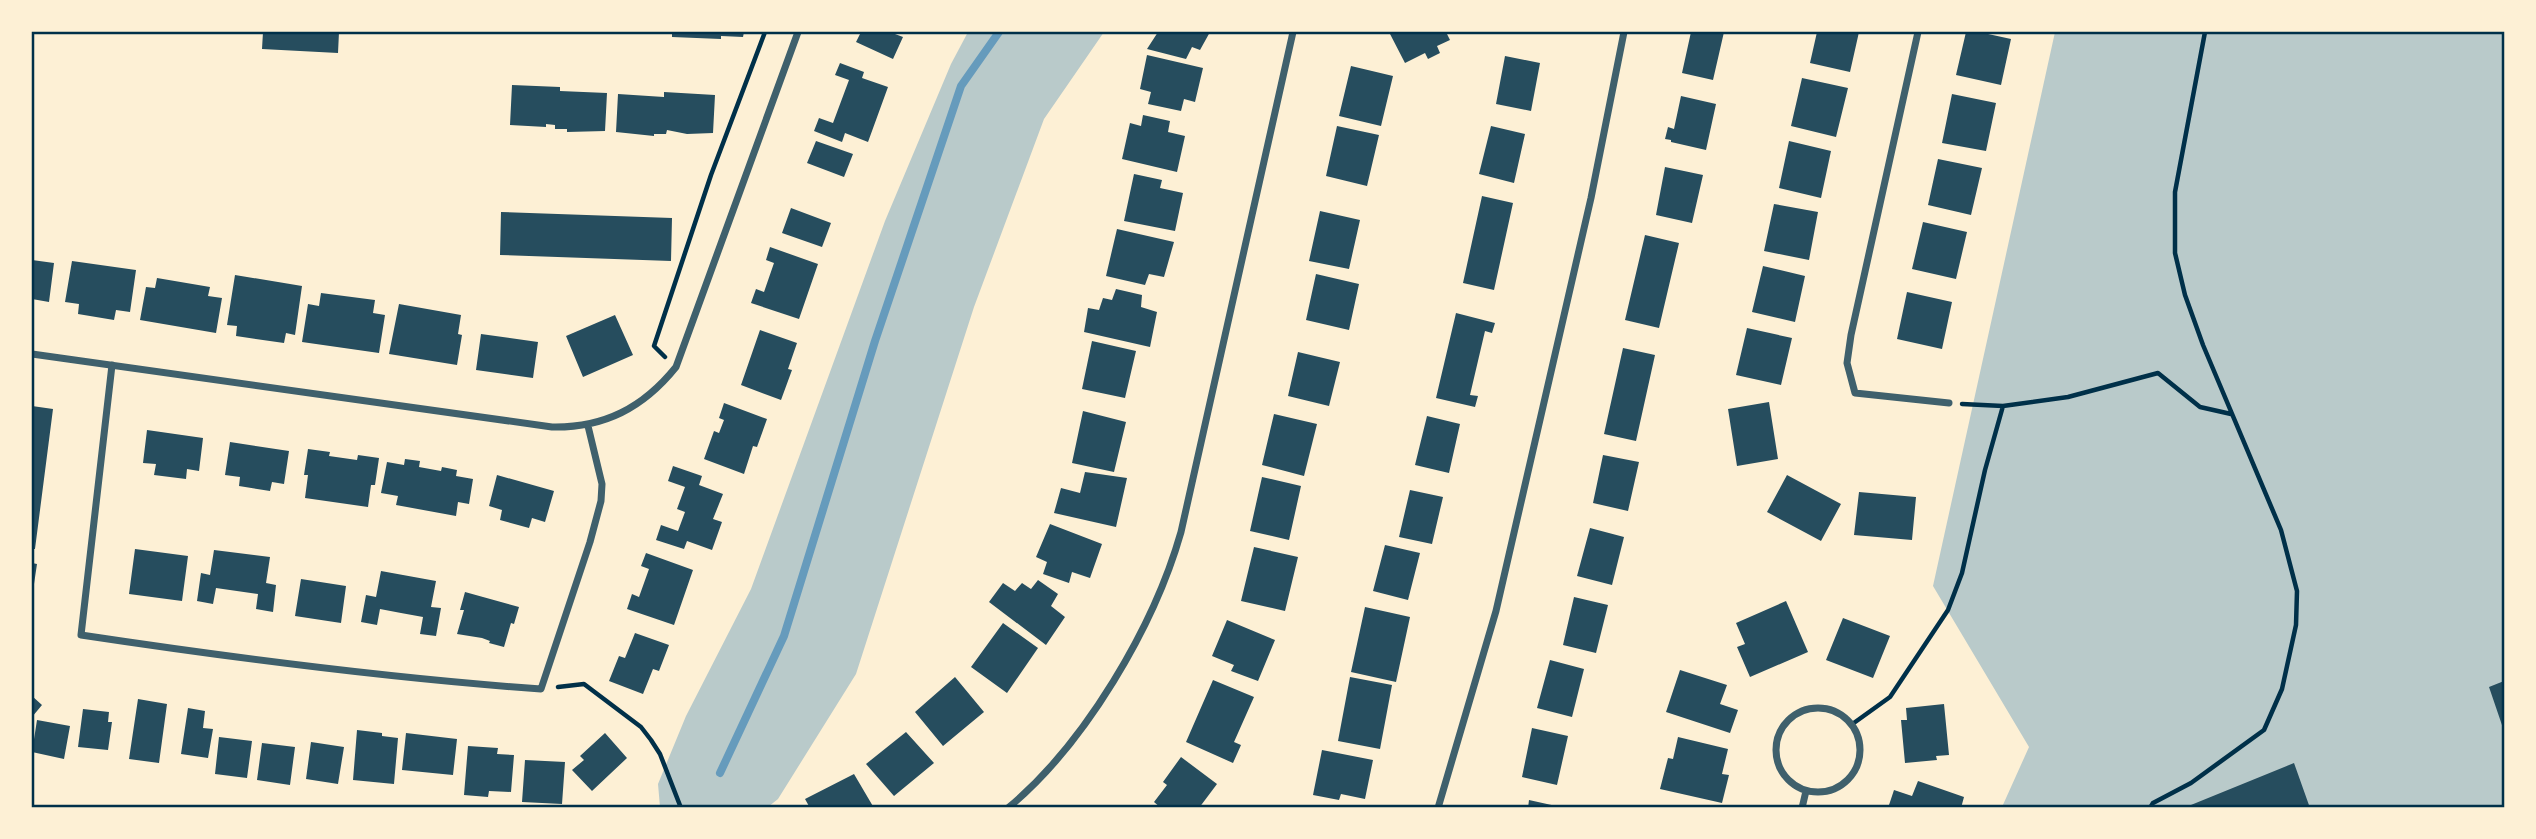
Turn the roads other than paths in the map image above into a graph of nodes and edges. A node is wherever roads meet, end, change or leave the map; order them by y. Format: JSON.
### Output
{"nodes":[{"id":1,"x":798,"y":32,"type":"edge"},
{"id":2,"x":1293,"y":32,"type":"edge"},
{"id":3,"x":1624,"y":32,"type":"edge"},
{"id":4,"x":1918,"y":32,"type":"edge"},
{"id":5,"x":32,"y":354,"type":"edge"},
{"id":6,"x":112,"y":365,"type":"junction"},
{"id":7,"x":1950,"y":403,"type":"road end"},
{"id":8,"x":588,"y":426,"type":"junction"},
{"id":9,"x":1806,"y":791,"type":"junction"},
{"id":10,"x":1009,"y":807,"type":"edge"},
{"id":11,"x":1438,"y":807,"type":"edge"},
{"id":12,"x":1802,"y":807,"type":"edge"}],
"edges":[{"from":1,"to":8,"type":"street"},
{"from":2,"to":10,"type":"street"},
{"from":3,"to":11,"type":"street"},
{"from":4,"to":7,"type":"street"},
{"from":5,"to":6,"type":"street"},
{"from":6,"to":8,"type":"street"},
{"from":6,"to":8,"type":"street"},
{"from":9,"to":9,"type":"street"},
{"from":9,"to":12,"type":"street"}]}
